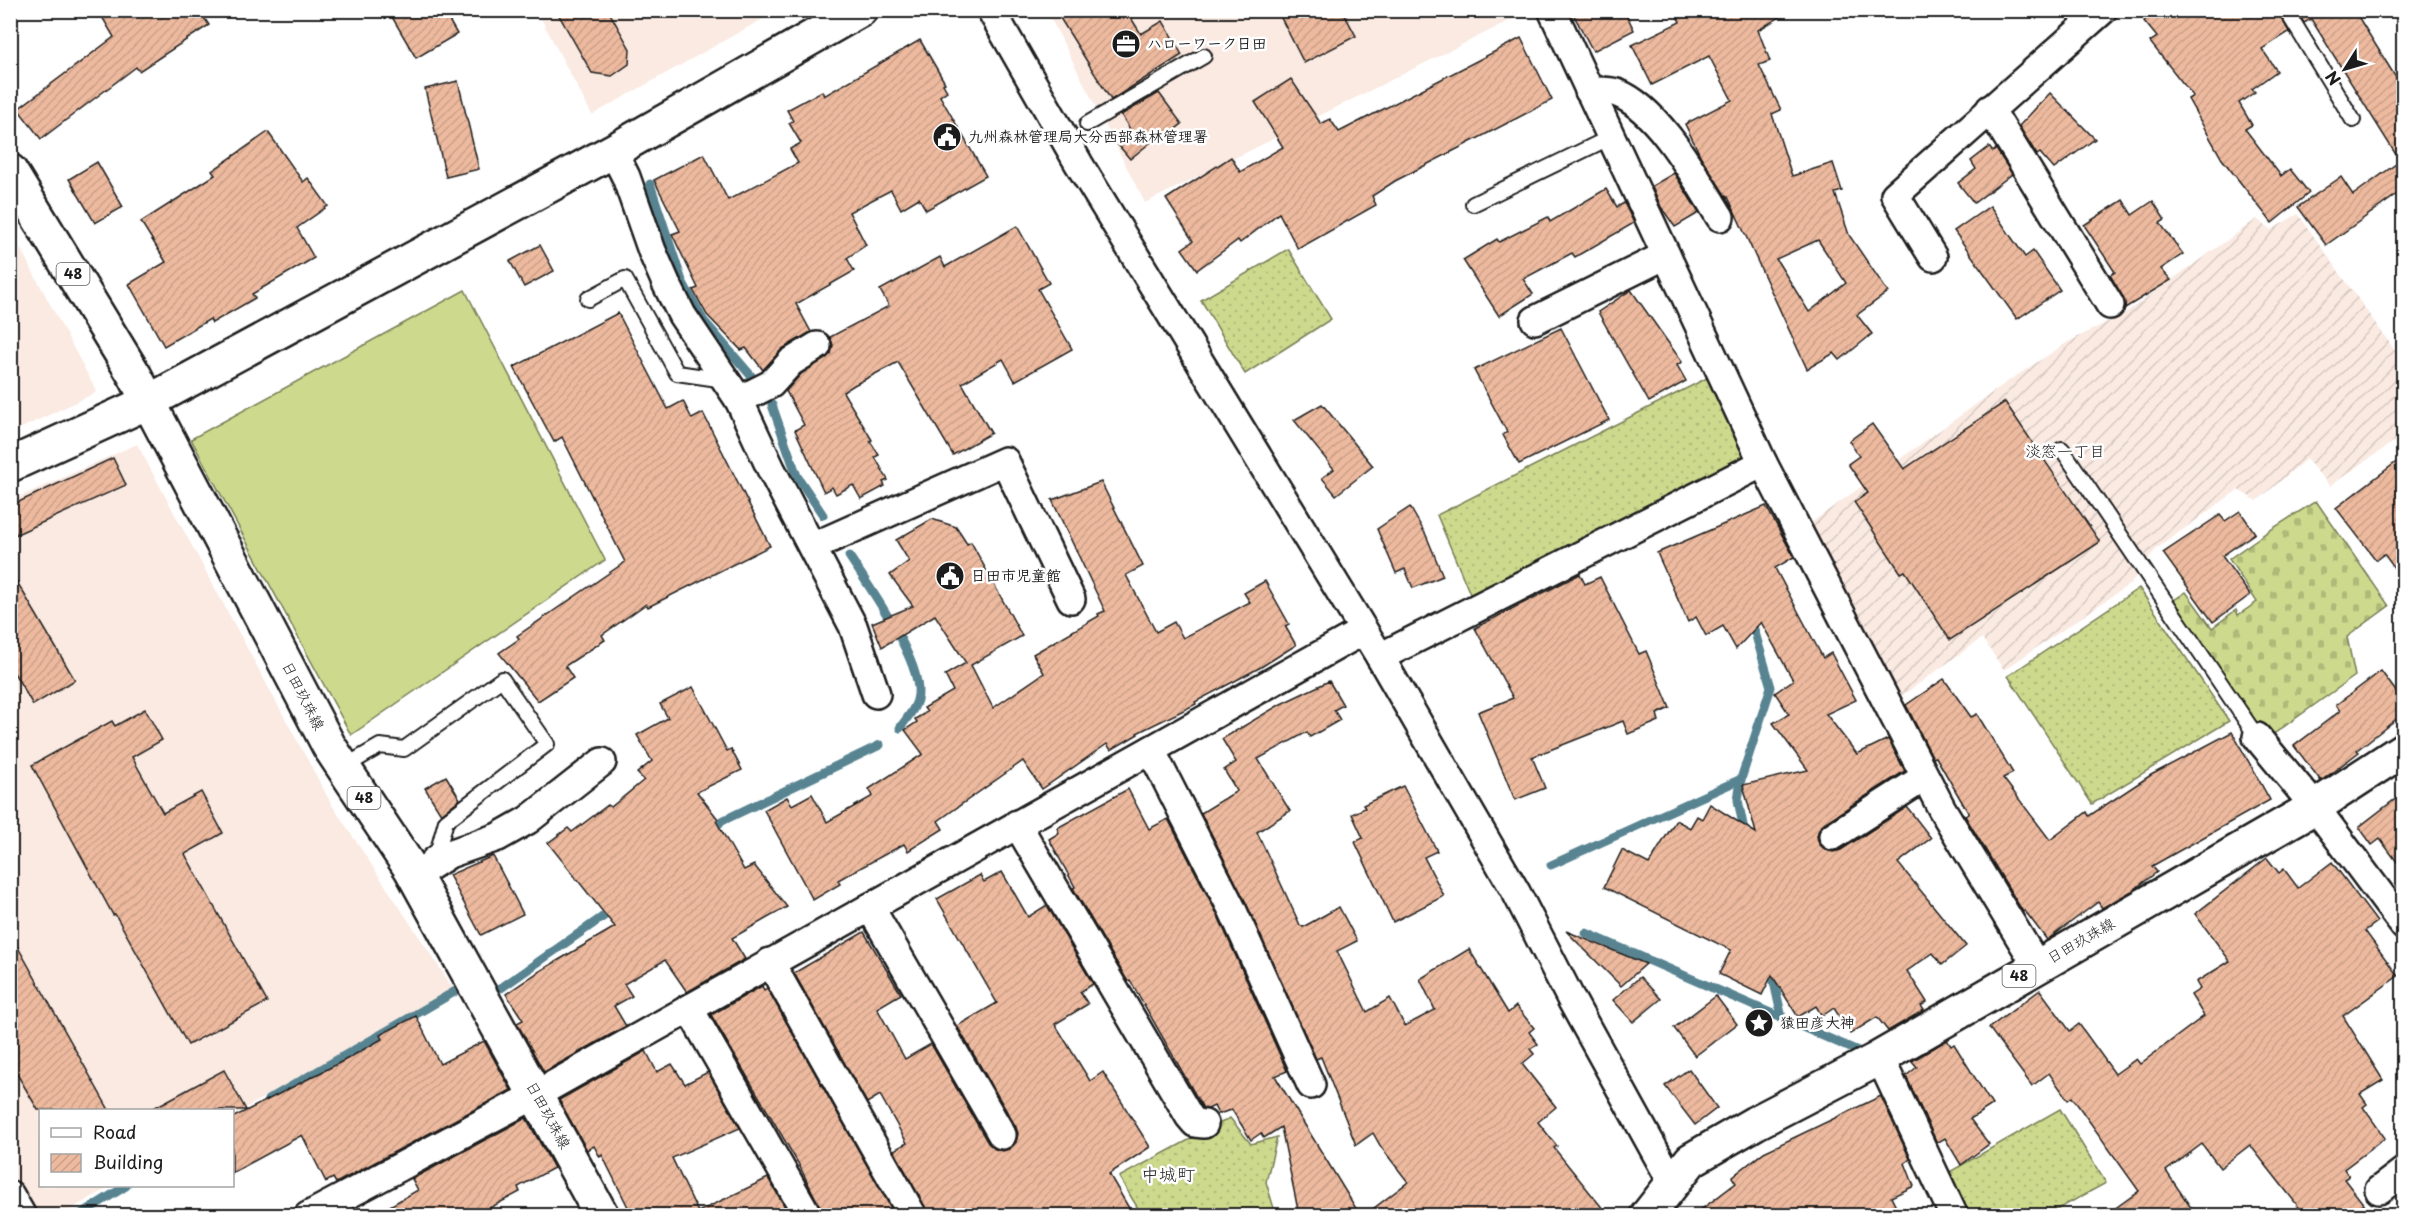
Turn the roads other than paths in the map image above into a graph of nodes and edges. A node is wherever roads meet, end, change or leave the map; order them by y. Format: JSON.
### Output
{"nodes":[{"id":1,"x":860,"y":10,"type":"edge"},
{"id":2,"x":991,"y":10,"type":"edge"},
{"id":3,"x":1552,"y":10,"type":"edge"},
{"id":4,"x":2103,"y":10,"type":"edge"},
{"id":5,"x":2286,"y":10,"type":"edge"},
{"id":6,"x":1204,"y":56,"type":"dead end"},
{"id":7,"x":1589,"y":91,"type":"junction"},
{"id":8,"x":1990,"y":109,"type":"junction"},
{"id":9,"x":2353,"y":120,"type":"dead end"},
{"id":10,"x":1088,"y":124,"type":"dead end"},
{"id":11,"x":1611,"y":137,"type":"junction"},
{"id":12,"x":613,"y":151,"type":"junction"},
{"id":13,"x":10,"y":171,"type":"edge"},
{"id":14,"x":1473,"y":204,"type":"dead end"},
{"id":15,"x":1720,"y":216,"type":"dead end"},
{"id":16,"x":1666,"y":255,"type":"junction"},
{"id":17,"x":1933,"y":257,"type":"dead end"},
{"id":18,"x":588,"y":299,"type":"dead end"},
{"id":19,"x":2110,"y":304,"type":"dead end"},
{"id":20,"x":1534,"y":320,"type":"dead end"},
{"id":21,"x":817,"y":346,"type":"dead end"},
{"id":22,"x":733,"y":390,"type":"junction"},
{"id":23,"x":148,"y":402,"type":"junction"},
{"id":24,"x":2062,"y":449,"type":"dead end"},
{"id":25,"x":1763,"y":463,"type":"junction"},
{"id":26,"x":10,"y":465,"type":"edge"},
{"id":27,"x":812,"y":547,"type":"junction"},
{"id":28,"x":1071,"y":599,"type":"dead end"},
{"id":29,"x":1363,"y":631,"type":"junction"},
{"id":30,"x":1380,"y":657,"type":"junction"},
{"id":31,"x":876,"y":694,"type":"dead end"},
{"id":32,"x":2257,"y":737,"type":"joint"},
{"id":33,"x":2403,"y":749,"type":"edge"},
{"id":34,"x":1151,"y":750,"type":"junction"},
{"id":35,"x":602,"y":762,"type":"dead end"},
{"id":36,"x":344,"y":767,"type":"junction"},
{"id":37,"x":1925,"y":777,"type":"junction"},
{"id":38,"x":2315,"y":807,"type":"junction"},
{"id":39,"x":1017,"y":824,"type":"junction"},
{"id":40,"x":1833,"y":836,"type":"dead end"},
{"id":41,"x":413,"y":872,"type":"junction"},
{"id":42,"x":870,"y":907,"type":"junction"},
{"id":43,"x":2403,"y":926,"type":"edge"},
{"id":44,"x":770,"y":962,"type":"junction"},
{"id":45,"x":2037,"y":966,"type":"junction"},
{"id":46,"x":689,"y":1008,"type":"junction"},
{"id":47,"x":1880,"y":1058,"type":"junction"},
{"id":48,"x":1311,"y":1085,"type":"dead end"},
{"id":49,"x":537,"y":1094,"type":"junction"},
{"id":50,"x":1204,"y":1124,"type":"dead end"},
{"id":51,"x":1002,"y":1135,"type":"dead end"},
{"id":52,"x":2403,"y":1171,"type":"edge"},
{"id":53,"x":1672,"y":1182,"type":"junction"},
{"id":54,"x":2379,"y":1190,"type":"dead end"},
{"id":55,"x":10,"y":1195,"type":"edge"},
{"id":56,"x":21,"y":1215,"type":"edge"},
{"id":57,"x":308,"y":1215,"type":"edge"},
{"id":58,"x":603,"y":1215,"type":"edge"},
{"id":59,"x":808,"y":1215,"type":"edge"},
{"id":60,"x":913,"y":1215,"type":"edge"},
{"id":61,"x":1647,"y":1215,"type":"edge"},
{"id":62,"x":1954,"y":1215,"type":"edge"}],
"edges":[{"from":1,"to":12,"type":"main road"},
{"from":2,"to":29,"type":"street"},
{"from":3,"to":7,"type":"street"},
{"from":4,"to":8,"type":"street"},
{"from":5,"to":9,"type":"lane"},
{"from":6,"to":10,"type":"lane"},
{"from":7,"to":11,"type":"street"},
{"from":7,"to":15,"type":"street"},
{"from":8,"to":17,"type":"street"},
{"from":8,"to":19,"type":"street"},
{"from":11,"to":14,"type":"lane"},
{"from":11,"to":16,"type":"street"},
{"from":12,"to":22,"type":"street"},
{"from":12,"to":23,"type":"main road"},
{"from":13,"to":23,"type":"main road","name":"日田玖珠線","number":"48"},
{"from":16,"to":20,"type":"street"},
{"from":16,"to":25,"type":"street"},
{"from":18,"to":22,"type":"lane"},
{"from":21,"to":22,"type":"street"},
{"from":22,"to":27,"type":"street"},
{"from":23,"to":26,"type":"main road"},
{"from":23,"to":36,"type":"main road","name":"日田玖珠線","number":"48"},
{"from":24,"to":32,"type":"lane"},
{"from":25,"to":30,"type":"street"},
{"from":25,"to":37,"type":"street"},
{"from":27,"to":28,"type":"street"},
{"from":27,"to":31,"type":"street"},
{"from":29,"to":30,"type":"street"},
{"from":29,"to":34,"type":"street"},
{"from":30,"to":53,"type":"street"},
{"from":32,"to":38,"type":"street"},
{"from":33,"to":38,"type":"main road","name":"日田玖珠線","number":"48"},
{"from":34,"to":39,"type":"street"},
{"from":34,"to":48,"type":"street"},
{"from":35,"to":41,"type":"street"},
{"from":36,"to":41,"type":"main road","name":"日田玖珠線","number":"48"},
{"from":36,"to":41,"type":"lane"},
{"from":37,"to":40,"type":"street"},
{"from":37,"to":45,"type":"street"},
{"from":38,"to":43,"type":"street"},
{"from":38,"to":45,"type":"main road","name":"日田玖珠線","number":"48"},
{"from":39,"to":42,"type":"street"},
{"from":39,"to":50,"type":"street"},
{"from":41,"to":49,"type":"main road","name":"日田玖珠線","number":"48"},
{"from":42,"to":44,"type":"street"},
{"from":42,"to":51,"type":"street"},
{"from":44,"to":46,"type":"street"},
{"from":44,"to":60,"type":"street"},
{"from":45,"to":47,"type":"main road","name":"日田玖珠線","number":"48"},
{"from":46,"to":49,"type":"street"},
{"from":46,"to":59,"type":"street"},
{"from":47,"to":53,"type":"main road","name":"日田玖珠線","number":"48"},
{"from":47,"to":62,"type":"street"},
{"from":49,"to":57,"type":"street"},
{"from":49,"to":58,"type":"main road","name":"日田玖珠線","number":"48"},
{"from":52,"to":54,"type":"street"},
{"from":53,"to":61,"type":"main road","name":"日田玖珠線","number":"48"},
{"from":55,"to":56,"type":"street"}]}
